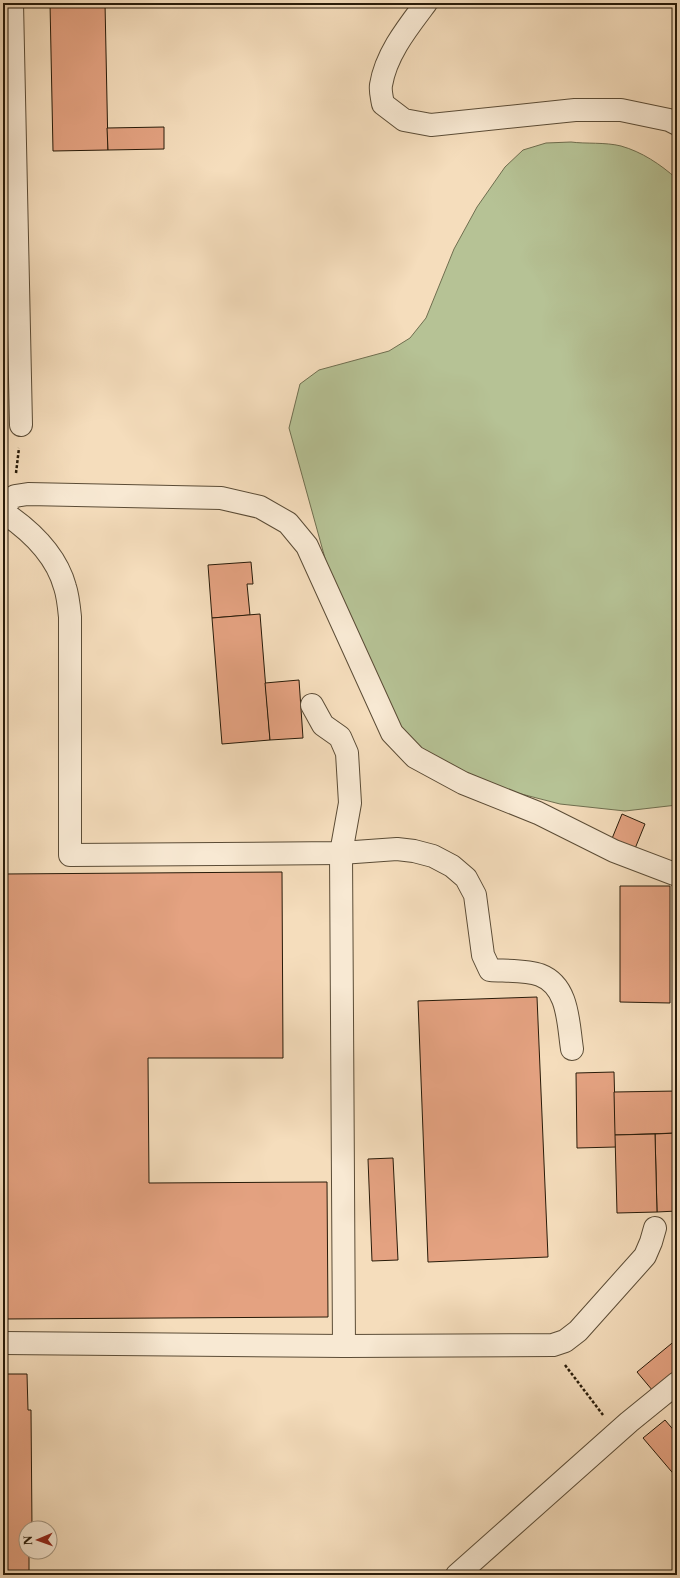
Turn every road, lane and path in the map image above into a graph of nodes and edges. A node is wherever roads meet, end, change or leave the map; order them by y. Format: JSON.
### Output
{"nodes":[{"id":1,"x":12,"y":3,"type":"edge"},
{"id":2,"x":426,"y":3,"type":"edge"},
{"id":3,"x":677,"y":124,"type":"edge"},
{"id":4,"x":21,"y":425,"type":"joint"},
{"id":5,"x":7,"y":504,"type":"edge"},
{"id":6,"x":312,"y":705,"type":"dead end"},
{"id":7,"x":341,"y":853,"type":"junction"},
{"id":8,"x":677,"y":875,"type":"edge"},
{"id":9,"x":572,"y":1049,"type":"dead end"},
{"id":10,"x":655,"y":1228,"type":"dead end"},
{"id":11,"x":3,"y":1343,"type":"edge"},
{"id":12,"x":553,"y":1345,"type":"junction"},
{"id":13,"x":344,"y":1346,"type":"junction"},
{"id":14,"x":677,"y":1383,"type":"edge"},
{"id":15,"x":617,"y":1432,"type":"junction"},
{"id":16,"x":457,"y":1575,"type":"edge"}],
"edges":[{"from":1,"to":4,"type":"street"},
{"from":2,"to":3,"type":"street"},
{"from":4,"to":5,"type":"path"},
{"from":5,"to":7,"type":"street"},
{"from":5,"to":8,"type":"street"},
{"from":6,"to":7,"type":"street"},
{"from":7,"to":9,"type":"street"},
{"from":7,"to":13,"type":"street"},
{"from":10,"to":12,"type":"street"},
{"from":11,"to":13,"type":"street"},
{"from":12,"to":13,"type":"street"},
{"from":12,"to":15,"type":"path"},
{"from":14,"to":15,"type":"street"},
{"from":15,"to":16,"type":"street"}]}
